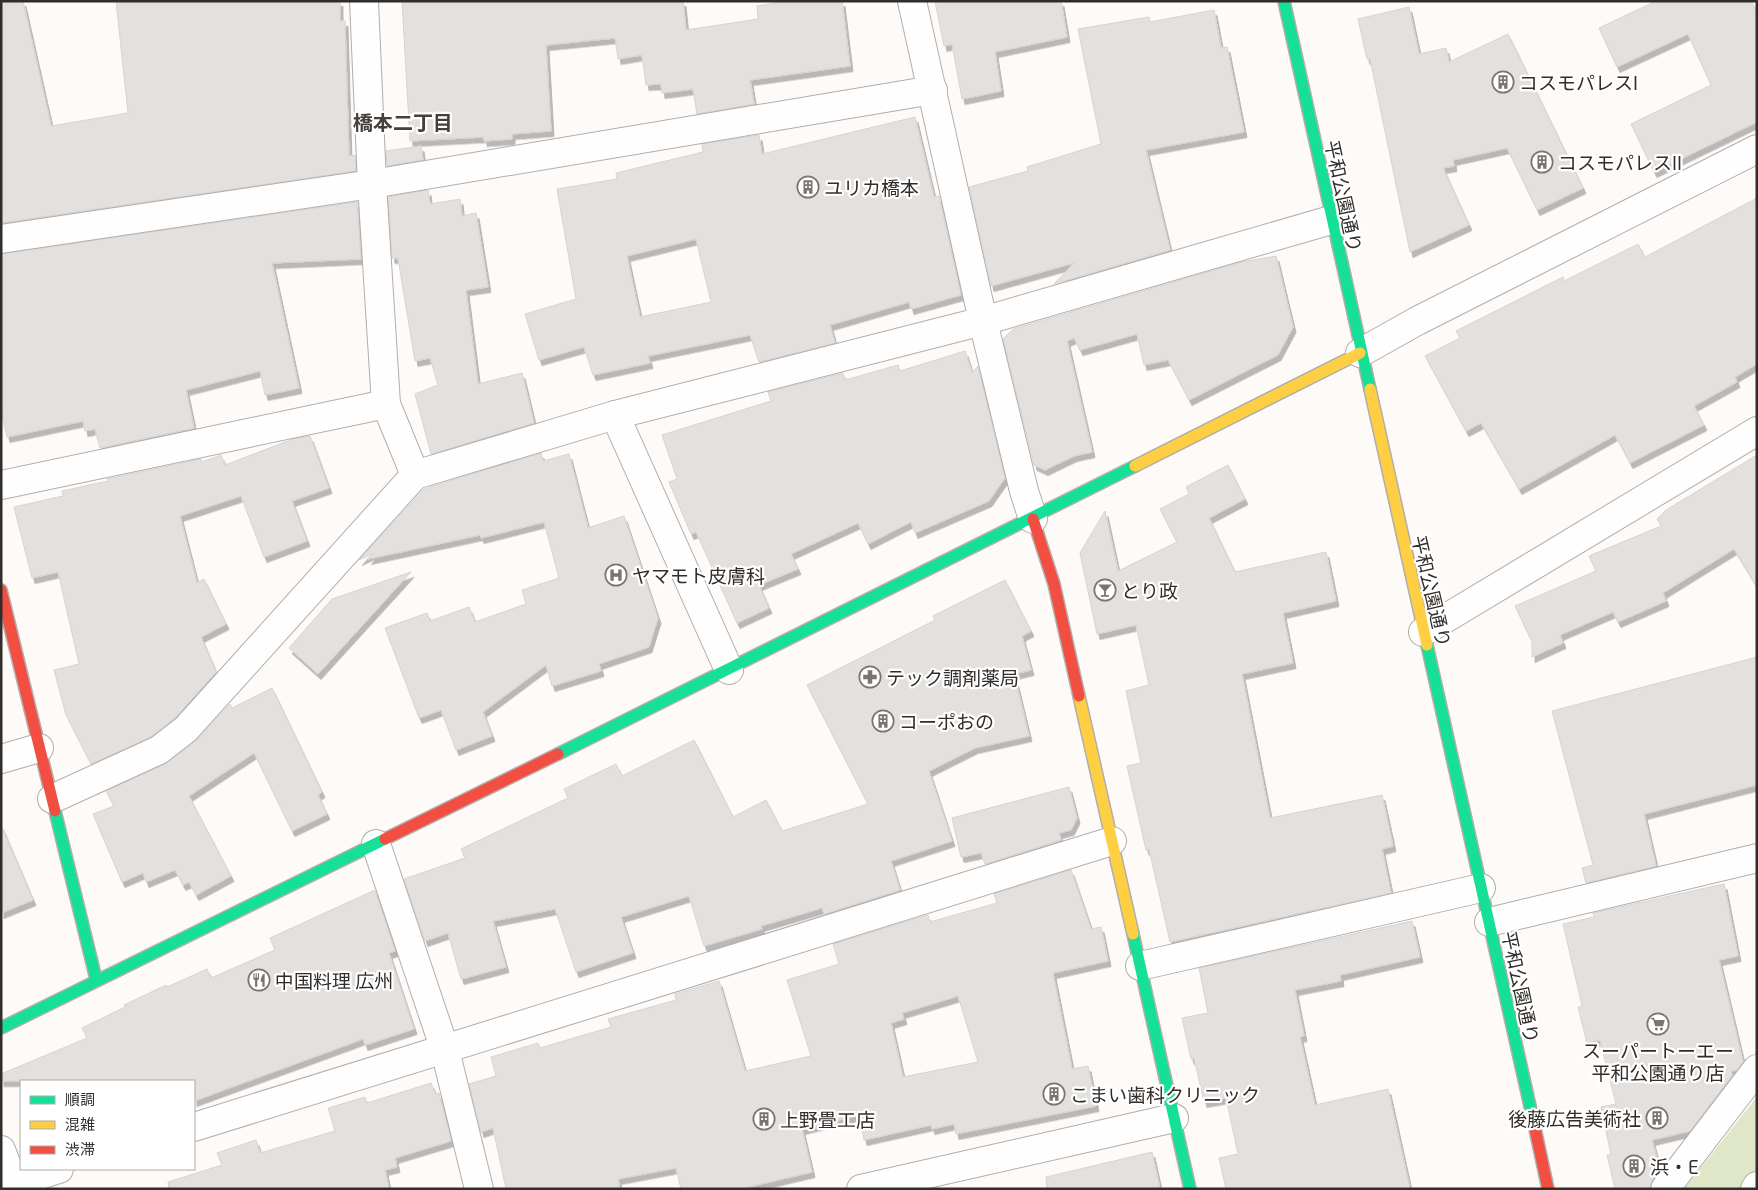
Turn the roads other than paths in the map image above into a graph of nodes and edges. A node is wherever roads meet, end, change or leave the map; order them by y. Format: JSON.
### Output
{"nodes":[{"id":1,"x":364,"y":1,"type":"edge"},
{"id":2,"x":912,"y":1,"type":"edge"},
{"id":3,"x":1284,"y":1,"type":"edge"},
{"id":4,"x":932,"y":90,"type":"junction"},
{"id":5,"x":1757,"y":149,"type":"edge"},
{"id":6,"x":372,"y":184,"type":"junction"},
{"id":7,"x":1331,"y":220,"type":"junction"},
{"id":8,"x":1,"y":239,"type":"edge"},
{"id":9,"x":982,"y":321,"type":"junction"},
{"id":10,"x":1360,"y":353,"type":"junction"},
{"id":11,"x":386,"y":404,"type":"junction"},
{"id":12,"x":616,"y":415,"type":"junction"},
{"id":13,"x":1757,"y":431,"type":"edge"},
{"id":14,"x":415,"y":475,"type":"junction"},
{"id":15,"x":1,"y":485,"type":"edge"},
{"id":16,"x":1033,"y":519,"type":"junction"},
{"id":17,"x":1,"y":590,"type":"edge"},
{"id":18,"x":1423,"y":632,"type":"junction"},
{"id":19,"x":729,"y":670,"type":"junction"},
{"id":20,"x":39,"y":748,"type":"junction"},
{"id":21,"x":1,"y":759,"type":"edge"},
{"id":22,"x":52,"y":799,"type":"junction"},
{"id":23,"x":1112,"y":841,"type":"junction"},
{"id":24,"x":376,"y":844,"type":"junction"},
{"id":25,"x":1757,"y":858,"type":"edge"},
{"id":26,"x":1482,"y":888,"type":"junction"},
{"id":27,"x":1489,"y":922,"type":"junction"},
{"id":28,"x":1140,"y":966,"type":"junction"},
{"id":29,"x":96,"y":979,"type":"junction"},
{"id":30,"x":1,"y":1028,"type":"edge"},
{"id":31,"x":445,"y":1050,"type":"junction"},
{"id":32,"x":1757,"y":1069,"type":"edge"},
{"id":33,"x":1174,"y":1118,"type":"junction"},
{"id":34,"x":195,"y":1127,"type":"edge"},
{"id":35,"x":1,"y":1150,"type":"edge"},
{"id":36,"x":57,"y":1170,"type":"edge"},
{"id":37,"x":15,"y":1186,"type":"edge"},
{"id":38,"x":1757,"y":1186,"type":"edge"},
{"id":39,"x":479,"y":1189,"type":"edge"},
{"id":40,"x":861,"y":1189,"type":"edge"},
{"id":41,"x":1190,"y":1189,"type":"edge"},
{"id":42,"x":1548,"y":1189,"type":"edge"},
{"id":43,"x":1665,"y":1189,"type":"edge"},
{"id":44,"x":1755,"y":1189,"type":"edge"}],
"edges":[{"from":1,"to":6,"type":"street"},
{"from":2,"to":4,"type":"street"},
{"from":3,"to":7,"type":"street","name":"平和公園通り"},
{"from":4,"to":6,"type":"street"},
{"from":4,"to":9,"type":"street"},
{"from":5,"to":10,"type":"street"},
{"from":6,"to":8,"type":"street"},
{"from":6,"to":11,"type":"street"},
{"from":7,"to":9,"type":"street"},
{"from":7,"to":10,"type":"street","name":"平和公園通り"},
{"from":9,"to":12,"type":"street"},
{"from":9,"to":16,"type":"street"},
{"from":10,"to":16,"type":"street"},
{"from":10,"to":18,"type":"street","name":"平和公園通り"},
{"from":11,"to":14,"type":"street"},
{"from":11,"to":15,"type":"street"},
{"from":12,"to":14,"type":"street"},
{"from":12,"to":19,"type":"street"},
{"from":13,"to":18,"type":"street"},
{"from":14,"to":22,"type":"street"},
{"from":16,"to":19,"type":"street"},
{"from":16,"to":23,"type":"street"},
{"from":17,"to":20,"type":"street"},
{"from":18,"to":26,"type":"street","name":"平和公園通り"},
{"from":19,"to":24,"type":"street"},
{"from":20,"to":21,"type":"street"},
{"from":20,"to":22,"type":"street"},
{"from":22,"to":29,"type":"street"},
{"from":23,"to":28,"type":"street"},
{"from":23,"to":31,"type":"street"},
{"from":24,"to":29,"type":"street"},
{"from":24,"to":31,"type":"street"},
{"from":25,"to":27,"type":"street"},
{"from":26,"to":27,"type":"street","name":"平和公園通り"},
{"from":26,"to":28,"type":"street"},
{"from":27,"to":42,"type":"street","name":"平和公園通り"},
{"from":28,"to":33,"type":"street"},
{"from":29,"to":30,"type":"street"},
{"from":31,"to":34,"type":"street"},
{"from":31,"to":39,"type":"street"},
{"from":32,"to":43,"type":"street"},
{"from":33,"to":40,"type":"street"},
{"from":33,"to":41,"type":"street"},
{"from":35,"to":37,"type":"street"},
{"from":36,"to":37,"type":"street"},
{"from":38,"to":44,"type":"street"}]}
